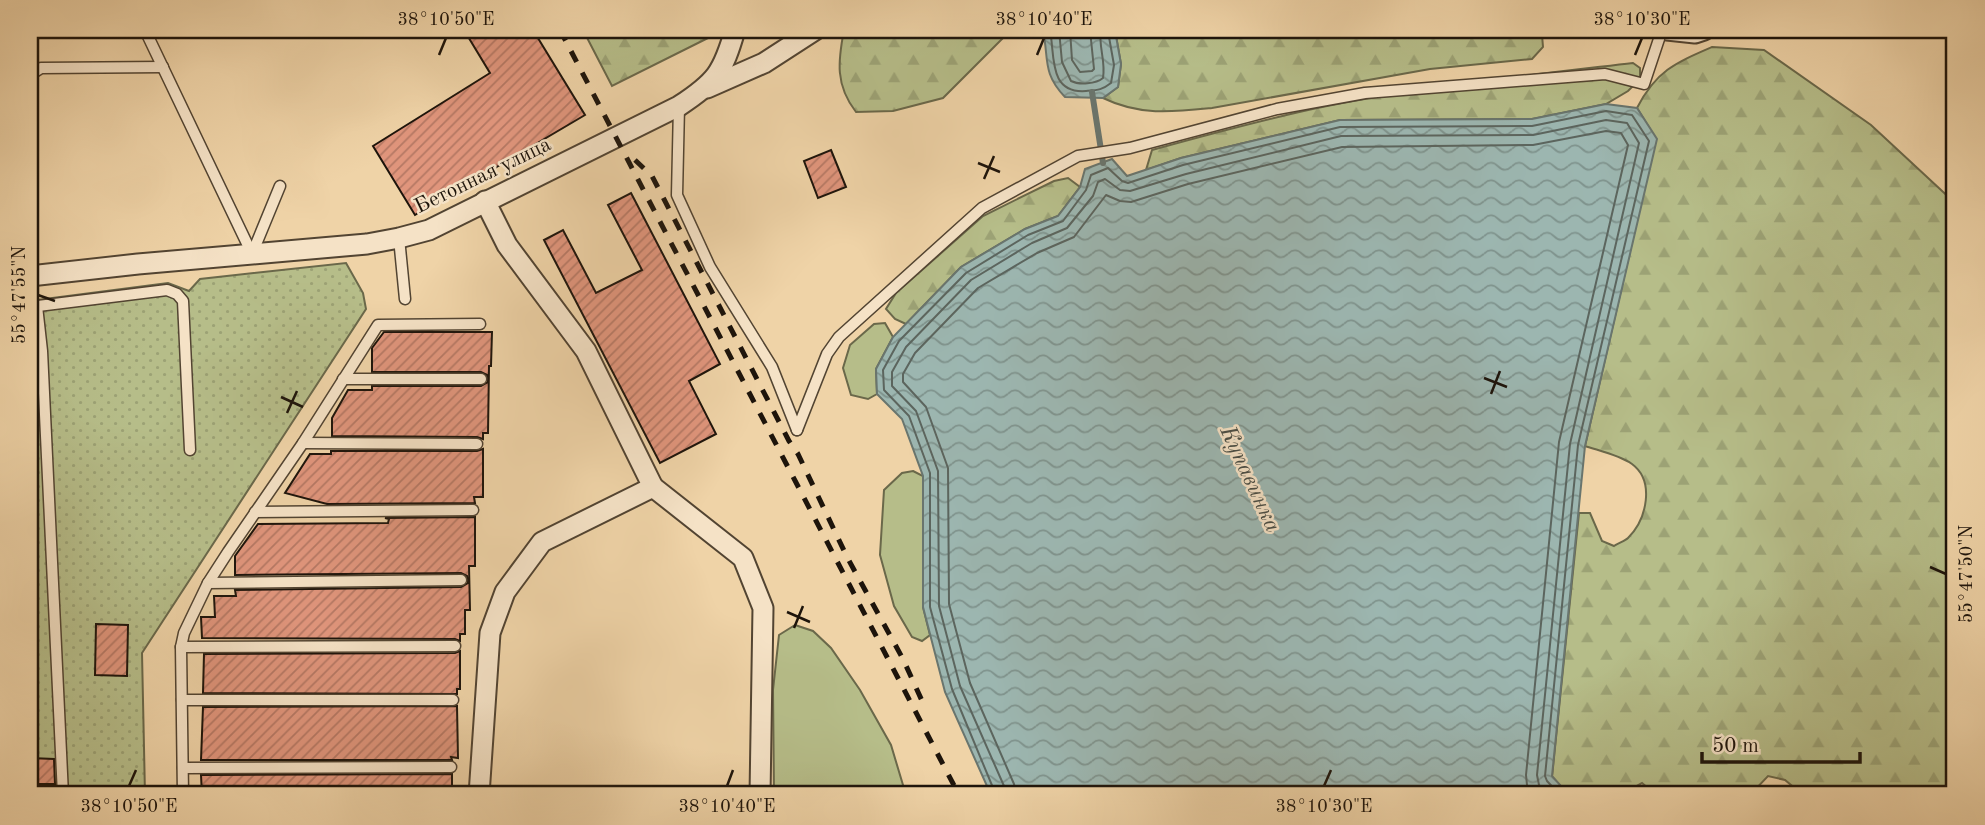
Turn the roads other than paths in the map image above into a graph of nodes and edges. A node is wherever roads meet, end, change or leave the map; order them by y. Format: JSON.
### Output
{"nodes":[{"id":1,"x":145,"y":30,"type":"edge"},
{"id":2,"x":735,"y":30,"type":"edge"},
{"id":3,"x":815,"y":30,"type":"edge"},
{"id":4,"x":1664,"y":30,"type":"edge"},
{"id":5,"x":1704,"y":30,"type":"edge"},
{"id":6,"x":163,"y":67,"type":"junction"},
{"id":7,"x":30,"y":75,"type":"edge"},
{"id":8,"x":707,"y":88,"type":"junction"},
{"id":9,"x":680,"y":106,"type":"junction"},
{"id":10,"x":280,"y":186,"type":"dead end"},
{"id":11,"x":485,"y":201,"type":"junction"},
{"id":12,"x":399,"y":238,"type":"junction"},
{"id":13,"x":252,"y":254,"type":"junction"},
{"id":14,"x":30,"y":276,"type":"edge"},
{"id":15,"x":405,"y":299,"type":"dead end"},
{"id":16,"x":33,"y":307,"type":"edge"},
{"id":17,"x":480,"y":324,"type":"dead end"},
{"id":18,"x":344,"y":379,"type":"junction"},
{"id":19,"x":481,"y":379,"type":"dead end"},
{"id":20,"x":303,"y":443,"type":"junction"},
{"id":21,"x":478,"y":444,"type":"dead end"},
{"id":22,"x":190,"y":450,"type":"dead end"},
{"id":23,"x":653,"y":487,"type":"junction"},
{"id":24,"x":472,"y":510,"type":"dead end"},
{"id":25,"x":255,"y":512,"type":"junction"},
{"id":26,"x":461,"y":580,"type":"dead end"},
{"id":27,"x":208,"y":583,"type":"junction"},
{"id":28,"x":455,"y":646,"type":"dead end"},
{"id":29,"x":181,"y":648,"type":"junction"},
{"id":30,"x":453,"y":700,"type":"dead end"},
{"id":31,"x":182,"y":701,"type":"junction"},
{"id":32,"x":452,"y":767,"type":"dead end"},
{"id":33,"x":183,"y":768,"type":"junction"},
{"id":34,"x":63,"y":795,"type":"edge"},
{"id":35,"x":183,"y":795,"type":"edge"},
{"id":36,"x":479,"y":795,"type":"edge"},
{"id":37,"x":760,"y":795,"type":"edge"}],
"edges":[{"from":1,"to":6,"type":"lane"},
{"from":2,"to":8,"type":"street","name":"Бетонная улица"},
{"from":3,"to":8,"type":"street"},
{"from":4,"to":5,"type":"street"},
{"from":4,"to":9,"type":"lane"},
{"from":6,"to":7,"type":"lane"},
{"from":6,"to":13,"type":"lane"},
{"from":8,"to":9,"type":"street","name":"Бетонная улица"},
{"from":9,"to":11,"type":"street","name":"Бетонная улица"},
{"from":10,"to":13,"type":"lane"},
{"from":11,"to":12,"type":"street","name":"Бетонная улица"},
{"from":11,"to":23,"type":"street"},
{"from":12,"to":13,"type":"street","name":"Бетонная улица"},
{"from":12,"to":15,"type":"lane"},
{"from":13,"to":14,"type":"street","name":"Бетонная улица"},
{"from":16,"to":22,"type":"lane"},
{"from":16,"to":34,"type":"lane"},
{"from":17,"to":18,"type":"lane"},
{"from":18,"to":19,"type":"lane"},
{"from":18,"to":20,"type":"lane"},
{"from":20,"to":21,"type":"lane"},
{"from":20,"to":25,"type":"lane"},
{"from":23,"to":36,"type":"street"},
{"from":23,"to":37,"type":"street"},
{"from":24,"to":25,"type":"lane"},
{"from":25,"to":27,"type":"lane"},
{"from":26,"to":27,"type":"lane"},
{"from":27,"to":29,"type":"lane"},
{"from":28,"to":29,"type":"lane"},
{"from":29,"to":31,"type":"lane"},
{"from":30,"to":31,"type":"lane"},
{"from":31,"to":33,"type":"lane"},
{"from":32,"to":33,"type":"lane"},
{"from":33,"to":35,"type":"lane"}]}
